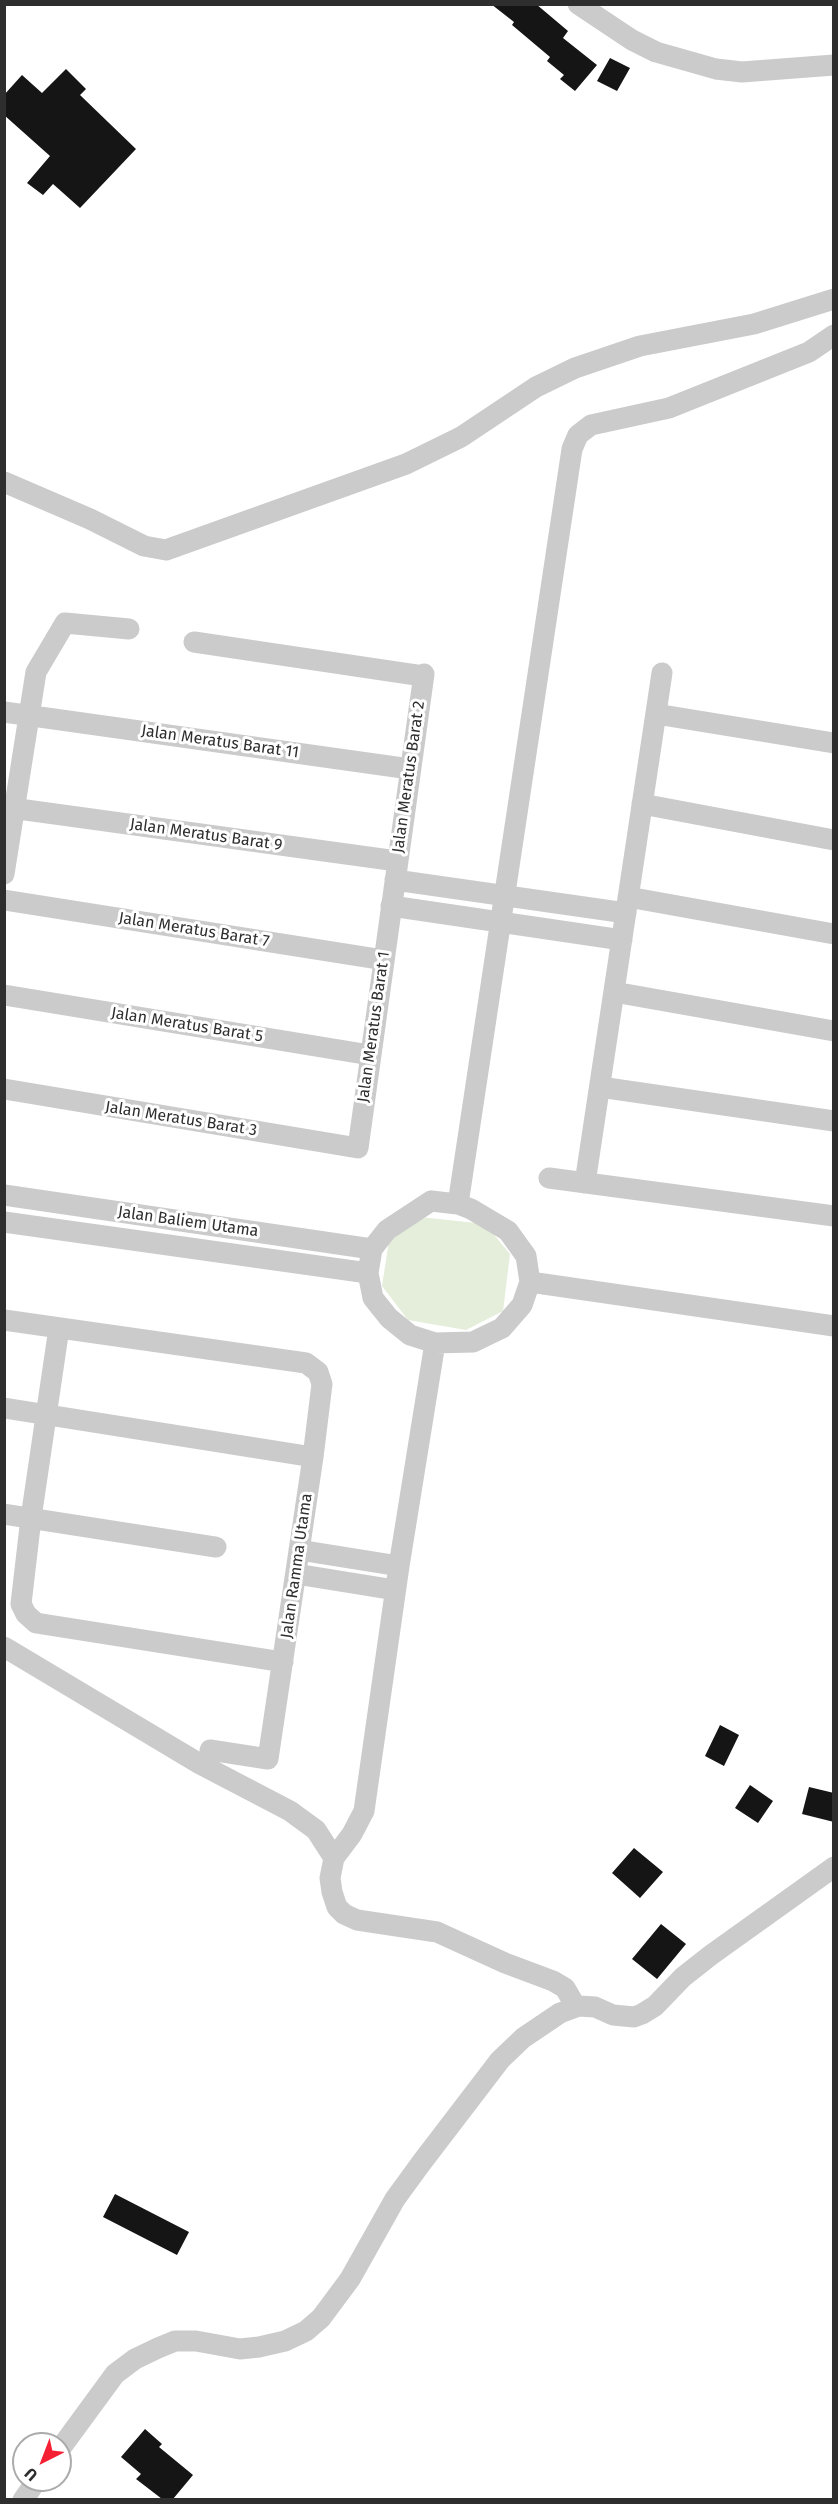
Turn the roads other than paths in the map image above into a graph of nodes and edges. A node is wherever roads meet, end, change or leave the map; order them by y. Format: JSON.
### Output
{"nodes":[{"id":1,"x":578,"y":4,"type":"edge"},
{"id":2,"x":834,"y":65,"type":"edge"},
{"id":3,"x":834,"y":299,"type":"edge"},
{"id":4,"x":834,"y":335,"type":"edge"},
{"id":5,"x":4,"y":482,"type":"edge"},
{"id":6,"x":129,"y":629,"type":"dead end"},
{"id":7,"x":194,"y":642,"type":"dead end"},
{"id":8,"x":662,"y":673,"type":"dead end"},
{"id":9,"x":4,"y":712,"type":"edge"},
{"id":10,"x":656,"y":714,"type":"junction"},
{"id":11,"x":29,"y":716,"type":"junction"},
{"id":12,"x":834,"y":743,"type":"edge"},
{"id":13,"x":410,"y":769,"type":"junction"},
{"id":14,"x":642,"y":804,"type":"junction"},
{"id":15,"x":10,"y":808,"type":"edge"},
{"id":16,"x":834,"y":840,"type":"edge"},
{"id":17,"x":396,"y":871,"type":"junction"},
{"id":18,"x":4,"y":874,"type":"edge"},
{"id":19,"x":504,"y":895,"type":"junction"},
{"id":20,"x":4,"y":900,"type":"edge"},
{"id":21,"x":627,"y":905,"type":"junction"},
{"id":22,"x":391,"y":906,"type":"junction"},
{"id":23,"x":500,"y":923,"type":"junction"},
{"id":24,"x":834,"y":934,"type":"edge"},
{"id":25,"x":622,"y":940,"type":"junction"},
{"id":26,"x":384,"y":960,"type":"junction"},
{"id":27,"x":614,"y":992,"type":"junction"},
{"id":28,"x":4,"y":995,"type":"edge"},
{"id":29,"x":834,"y":1031,"type":"edge"},
{"id":30,"x":370,"y":1055,"type":"junction"},
{"id":31,"x":600,"y":1087,"type":"junction"},
{"id":32,"x":4,"y":1089,"type":"edge"},
{"id":33,"x":834,"y":1121,"type":"edge"},
{"id":34,"x":358,"y":1148,"type":"joint"},
{"id":35,"x":549,"y":1178,"type":"dead end"},
{"id":36,"x":585,"y":1183,"type":"junction"},
{"id":37,"x":4,"y":1195,"type":"edge"},
{"id":38,"x":458,"y":1204,"type":"junction"},
{"id":39,"x":834,"y":1216,"type":"edge"},
{"id":40,"x":4,"y":1222,"type":"edge"},
{"id":41,"x":372,"y":1249,"type":"junction"},
{"id":42,"x":368,"y":1273,"type":"junction"},
{"id":43,"x":530,"y":1282,"type":"junction"},
{"id":44,"x":4,"y":1320,"type":"edge"},
{"id":45,"x":834,"y":1326,"type":"edge"},
{"id":46,"x":59,"y":1328,"type":"junction"},
{"id":47,"x":435,"y":1343,"type":"junction"},
{"id":48,"x":4,"y":1408,"type":"edge"},
{"id":49,"x":48,"y":1414,"type":"junction"},
{"id":50,"x":313,"y":1457,"type":"junction"},
{"id":51,"x":4,"y":1514,"type":"edge"},
{"id":52,"x":31,"y":1518,"type":"junction"},
{"id":53,"x":216,"y":1547,"type":"dead end"},
{"id":54,"x":299,"y":1550,"type":"junction"},
{"id":55,"x":399,"y":1566,"type":"junction"},
{"id":56,"x":296,"y":1574,"type":"junction"},
{"id":57,"x":395,"y":1590,"type":"junction"},
{"id":58,"x":4,"y":1647,"type":"edge"},
{"id":59,"x":283,"y":1662,"type":"junction"},
{"id":60,"x":210,"y":1750,"type":"dead end"},
{"id":61,"x":334,"y":1858,"type":"junction"},
{"id":62,"x":834,"y":1867,"type":"edge"},
{"id":63,"x":573,"y":2008,"type":"junction"},
{"id":64,"x":72,"y":2433,"type":"edge"}],
"edges":[{"from":1,"to":2,"type":"street"},
{"from":3,"to":5,"type":"street"},
{"from":4,"to":19,"type":"street"},
{"from":6,"to":11,"type":"street"},
{"from":7,"to":13,"type":"street","name":"Jalan Meratus Barat 2"},
{"from":8,"to":10,"type":"street"},
{"from":9,"to":11,"type":"street","name":"Jalan Meratus Barat 11"},
{"from":10,"to":12,"type":"street"},
{"from":10,"to":14,"type":"street"},
{"from":11,"to":13,"type":"street","name":"Jalan Meratus Barat 11"},
{"from":11,"to":15,"type":"street"},
{"from":13,"to":17,"type":"street","name":"Jalan Meratus Barat 2"},
{"from":14,"to":16,"type":"street"},
{"from":14,"to":21,"type":"street"},
{"from":15,"to":17,"type":"street","name":"Jalan Meratus Barat 9"},
{"from":15,"to":18,"type":"street"},
{"from":17,"to":19,"type":"street","name":"Jalan Meratus Barat 9"},
{"from":17,"to":22,"type":"street","name":"Jalan Meratus Barat 2"},
{"from":19,"to":21,"type":"street","name":"Jalan Meratus Barat 9"},
{"from":19,"to":23,"type":"street"},
{"from":20,"to":26,"type":"street","name":"Jalan Meratus Barat 7"},
{"from":21,"to":24,"type":"street","name":"Jalan Meratus Barat 9"},
{"from":21,"to":25,"type":"street"},
{"from":22,"to":23,"type":"street"},
{"from":22,"to":26,"type":"street","name":"Jalan Meratus Barat 1"},
{"from":23,"to":25,"type":"street"},
{"from":23,"to":38,"type":"street"},
{"from":25,"to":27,"type":"street"},
{"from":26,"to":30,"type":"street","name":"Jalan Meratus Barat 1"},
{"from":27,"to":29,"type":"street"},
{"from":27,"to":31,"type":"street"},
{"from":28,"to":30,"type":"street","name":"Jalan Meratus Barat 5"},
{"from":30,"to":34,"type":"street","name":"Jalan Meratus Barat 1"},
{"from":31,"to":33,"type":"street"},
{"from":31,"to":36,"type":"street"},
{"from":32,"to":34,"type":"street","name":"Jalan Meratus Barat 3"},
{"from":35,"to":36,"type":"street"},
{"from":36,"to":39,"type":"street"},
{"from":37,"to":41,"type":"street","name":"Jalan Baliem Utama"},
{"from":38,"to":41,"type":"street"},
{"from":38,"to":43,"type":"street"},
{"from":40,"to":42,"type":"street","name":"Jalan Baliem Utama"},
{"from":41,"to":42,"type":"street"},
{"from":42,"to":47,"type":"street"},
{"from":43,"to":45,"type":"street"},
{"from":43,"to":47,"type":"street"},
{"from":44,"to":46,"type":"street"},
{"from":46,"to":49,"type":"street"},
{"from":46,"to":50,"type":"street","name":"Jalan Ramma Utama"},
{"from":47,"to":55,"type":"street"},
{"from":48,"to":49,"type":"street"},
{"from":49,"to":50,"type":"street"},
{"from":49,"to":52,"type":"street"},
{"from":50,"to":54,"type":"street","name":"Jalan Ramma Utama"},
{"from":51,"to":52,"type":"street"},
{"from":52,"to":53,"type":"street"},
{"from":52,"to":59,"type":"street"},
{"from":54,"to":55,"type":"street"},
{"from":54,"to":56,"type":"street","name":"Jalan Ramma Utama"},
{"from":55,"to":57,"type":"street"},
{"from":56,"to":57,"type":"street"},
{"from":56,"to":59,"type":"street","name":"Jalan Ramma Utama"},
{"from":57,"to":61,"type":"street"},
{"from":58,"to":61,"type":"street"},
{"from":59,"to":60,"type":"street","name":"Jalan Ramma Utama"},
{"from":61,"to":63,"type":"street"},
{"from":62,"to":63,"type":"street"},
{"from":63,"to":64,"type":"street"}]}
